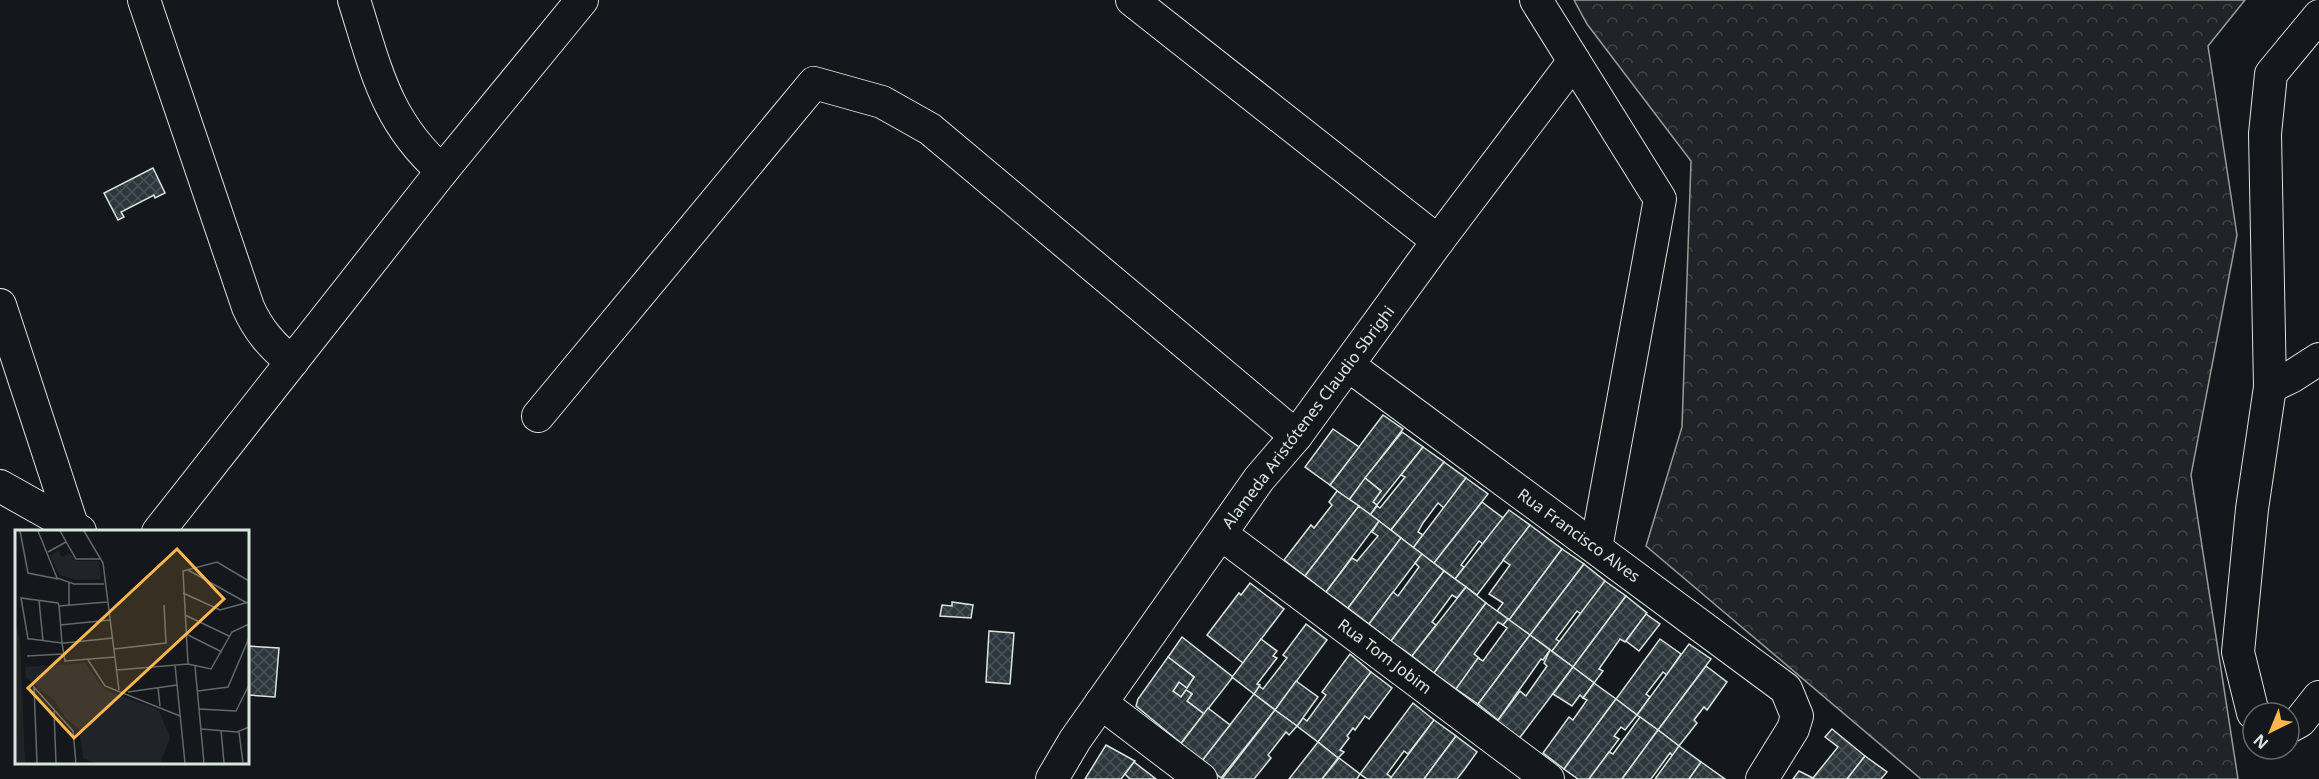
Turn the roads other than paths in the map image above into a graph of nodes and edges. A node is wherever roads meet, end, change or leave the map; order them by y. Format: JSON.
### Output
{"nodes":[{"id":1,"x":144,"y":0,"type":"edge"},
{"id":2,"x":354,"y":0,"type":"edge"},
{"id":3,"x":582,"y":0,"type":"edge"},
{"id":4,"x":1132,"y":0,"type":"edge"},
{"id":5,"x":1536,"y":0,"type":"edge"},
{"id":6,"x":2319,"y":16,"type":"edge"},
{"id":7,"x":1574,"y":61,"type":"junction"},
{"id":8,"x":442,"y":171,"type":"junction"},
{"id":9,"x":1438,"y":241,"type":"junction"},
{"id":10,"x":0,"y":305,"type":"edge"},
{"id":11,"x":2319,"y":359,"type":"edge"},
{"id":12,"x":292,"y":362,"type":"junction"},
{"id":13,"x":1348,"y":365,"type":"junction"},
{"id":14,"x":2270,"y":387,"type":"junction"},
{"id":15,"x":538,"y":416,"type":"dead end"},
{"id":16,"x":1296,"y":436,"type":"junction"},
{"id":17,"x":0,"y":486,"type":"edge"},
{"id":18,"x":77,"y":528,"type":"edge"},
{"id":19,"x":159,"y":530,"type":"edge"},
{"id":20,"x":1221,"y":534,"type":"junction"},
{"id":21,"x":1596,"y":548,"type":"junction"},
{"id":22,"x":2319,"y":698,"type":"edge"},
{"id":23,"x":2250,"y":701,"type":"edge"},
{"id":24,"x":1101,"y":703,"type":"junction"},
{"id":25,"x":2301,"y":720,"type":"edge"},
{"id":26,"x":1052,"y":779,"type":"edge"},
{"id":27,"x":1202,"y":779,"type":"edge"},
{"id":28,"x":1548,"y":779,"type":"edge"},
{"id":29,"x":1762,"y":779,"type":"edge"}],
"edges":[{"from":1,"to":12,"type":"street"},
{"from":2,"to":8,"type":"street"},
{"from":3,"to":8,"type":"street"},
{"from":4,"to":9,"type":"street"},
{"from":5,"to":7,"type":"street"},
{"from":6,"to":14,"type":"street"},
{"from":7,"to":9,"type":"street","name":"Alameda Aristótenes Claudio Sbrighi"},
{"from":7,"to":21,"type":"street"},
{"from":8,"to":12,"type":"street"},
{"from":9,"to":13,"type":"street","name":"Alameda Aristótenes Claudio Sbrighi"},
{"from":10,"to":18,"type":"street"},
{"from":11,"to":14,"type":"street"},
{"from":12,"to":19,"type":"street"},
{"from":13,"to":16,"type":"street","name":"Alameda Aristótenes Claudio Sbrighi"},
{"from":13,"to":21,"type":"street","name":"Rua Francisco Alves"},
{"from":14,"to":23,"type":"street"},
{"from":15,"to":16,"type":"street"},
{"from":16,"to":20,"type":"street","name":"Alameda Aristótenes Claudio Sbrighi"},
{"from":17,"to":18,"type":"street"},
{"from":20,"to":24,"type":"street","name":"Alameda Aristótenes Claudio Sbrighi"},
{"from":20,"to":28,"type":"street","name":"Rua Tom Jobim"},
{"from":21,"to":29,"type":"street","name":"Rua Francisco Alves"},
{"from":22,"to":25,"type":"street"},
{"from":24,"to":26,"type":"street","name":"Alameda Aristótenes Claudio Sbrighi"},
{"from":24,"to":27,"type":"street"}]}
